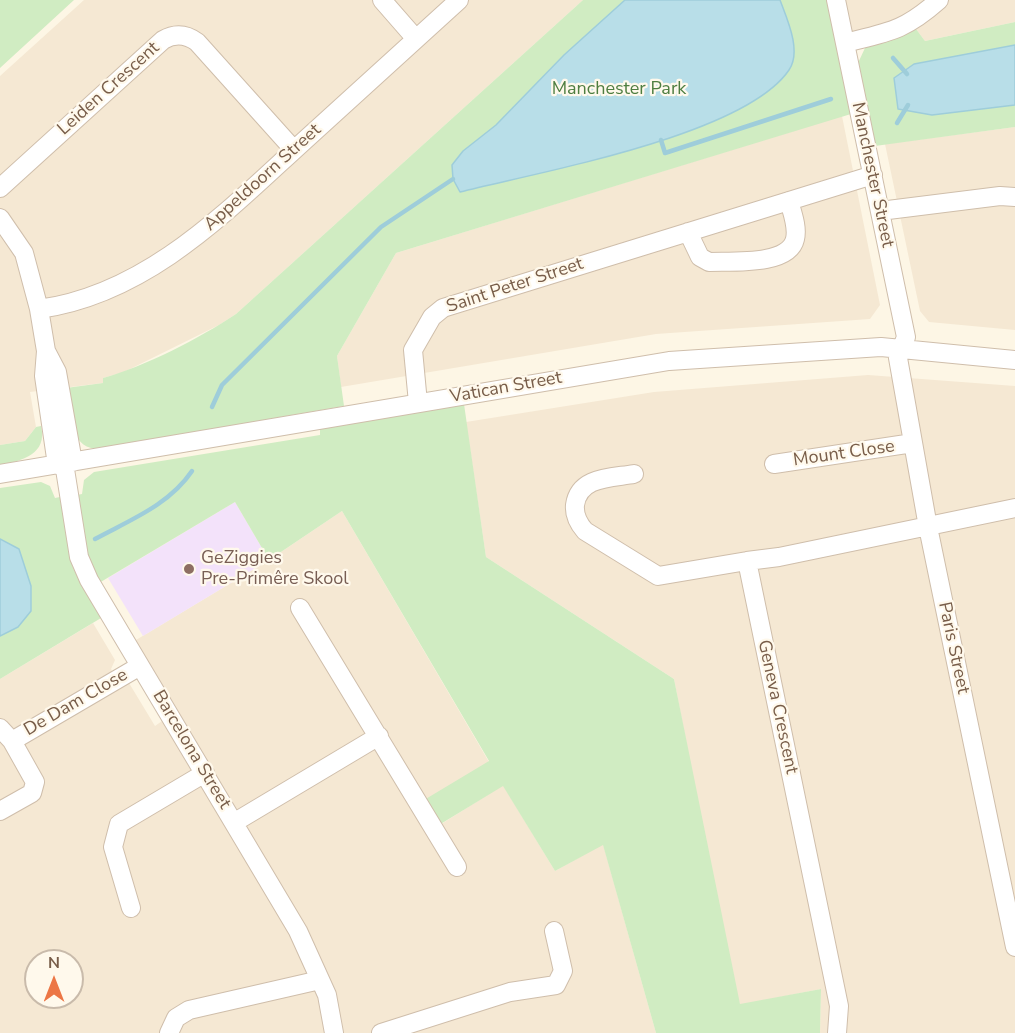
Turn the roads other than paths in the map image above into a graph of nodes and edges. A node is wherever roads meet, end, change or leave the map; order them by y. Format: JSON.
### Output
{"nodes":[{"id":1,"x":382,"y":0,"type":"edge"},
{"id":2,"x":459,"y":0,"type":"edge"},
{"id":3,"x":836,"y":0,"type":"edge"},
{"id":4,"x":939,"y":0,"type":"edge"},
{"id":5,"x":416,"y":39,"type":"junction"},
{"id":6,"x":845,"y":43,"type":"junction"},
{"id":7,"x":294,"y":150,"type":"junction"},
{"id":8,"x":873,"y":175,"type":"junction"},
{"id":9,"x":0,"y":188,"type":"edge"},
{"id":10,"x":1015,"y":197,"type":"edge"},
{"id":11,"x":789,"y":201,"type":"junction"},
{"id":12,"x":880,"y":211,"type":"junction"},
{"id":13,"x":0,"y":218,"type":"edge"},
{"id":14,"x":688,"y":232,"type":"junction"},
{"id":15,"x":39,"y":309,"type":"junction"},
{"id":16,"x":901,"y":349,"type":"junction"},
{"id":17,"x":1015,"y":360,"type":"edge"},
{"id":18,"x":418,"y":403,"type":"junction"},
{"id":19,"x":913,"y":444,"type":"junction"},
{"id":20,"x":64,"y":463,"type":"junction"},
{"id":21,"x":774,"y":464,"type":"dead end"},
{"id":22,"x":0,"y":474,"type":"edge"},
{"id":23,"x":634,"y":474,"type":"dead end"},
{"id":24,"x":1015,"y":508,"type":"edge"},
{"id":25,"x":928,"y":526,"type":"junction"},
{"id":26,"x":747,"y":561,"type":"junction"},
{"id":27,"x":300,"y":608,"type":"dead end"},
{"id":28,"x":140,"y":666,"type":"junction"},
{"id":29,"x":6,"y":734,"type":"edge"},
{"id":30,"x":379,"y":736,"type":"junction"},
{"id":31,"x":205,"y":773,"type":"junction"},
{"id":32,"x":0,"y":811,"type":"edge"},
{"id":33,"x":235,"y":822,"type":"junction"},
{"id":34,"x":457,"y":867,"type":"dead end"},
{"id":35,"x":131,"y":908,"type":"dead end"},
{"id":36,"x":554,"y":931,"type":"dead end"},
{"id":37,"x":1015,"y":947,"type":"edge"},
{"id":38,"x":320,"y":980,"type":"junction"},
{"id":39,"x":169,"y":1033,"type":"edge"},
{"id":40,"x":334,"y":1033,"type":"edge"},
{"id":41,"x":381,"y":1033,"type":"edge"},
{"id":42,"x":837,"y":1033,"type":"edge"}],
"edges":[{"from":1,"to":5,"type":"street"},
{"from":2,"to":5,"type":"street","name":"Appeldoorn Street"},
{"from":3,"to":6,"type":"street","name":"Manchester Street"},
{"from":4,"to":6,"type":"street"},
{"from":5,"to":7,"type":"street","name":"Appeldoorn Street"},
{"from":6,"to":8,"type":"street","name":"Manchester Street"},
{"from":7,"to":9,"type":"street","name":"Leiden Crescent"},
{"from":7,"to":15,"type":"street","name":"Appeldoorn Street"},
{"from":8,"to":11,"type":"street","name":"Saint Peter Street"},
{"from":8,"to":12,"type":"street","name":"Manchester Street"},
{"from":10,"to":12,"type":"street"},
{"from":11,"to":14,"type":"street","name":"Saint Peter Street"},
{"from":11,"to":14,"type":"street"},
{"from":12,"to":16,"type":"street","name":"Manchester Street"},
{"from":13,"to":15,"type":"street","name":"Barcelona Street"},
{"from":14,"to":18,"type":"street","name":"Saint Peter Street"},
{"from":15,"to":20,"type":"street","name":"Barcelona Street"},
{"from":16,"to":17,"type":"street","name":"Vatican Street"},
{"from":16,"to":18,"type":"street","name":"Vatican Street"},
{"from":16,"to":19,"type":"street","name":"Paris Street"},
{"from":18,"to":20,"type":"street","name":"Vatican Street"},
{"from":19,"to":21,"type":"street","name":"Mount Close"},
{"from":19,"to":25,"type":"street","name":"Paris Street"},
{"from":20,"to":22,"type":"street","name":"Vatican Street"},
{"from":20,"to":28,"type":"street","name":"Barcelona Street"},
{"from":23,"to":26,"type":"street"},
{"from":24,"to":25,"type":"street"},
{"from":25,"to":26,"type":"street"},
{"from":25,"to":37,"type":"street","name":"Paris Street"},
{"from":26,"to":42,"type":"street","name":"Geneva Crescent"},
{"from":27,"to":30,"type":"street"},
{"from":28,"to":29,"type":"street","name":"De Dam Close"},
{"from":28,"to":31,"type":"street","name":"Barcelona Street"},
{"from":29,"to":32,"type":"street","name":"De Dam Close"},
{"from":30,"to":33,"type":"street"},
{"from":30,"to":34,"type":"street"},
{"from":31,"to":33,"type":"street","name":"Barcelona Street"},
{"from":31,"to":35,"type":"street"},
{"from":33,"to":38,"type":"street","name":"Barcelona Street"},
{"from":36,"to":41,"type":"street"},
{"from":38,"to":39,"type":"street"},
{"from":38,"to":40,"type":"street","name":"Barcelona Street"}]}
